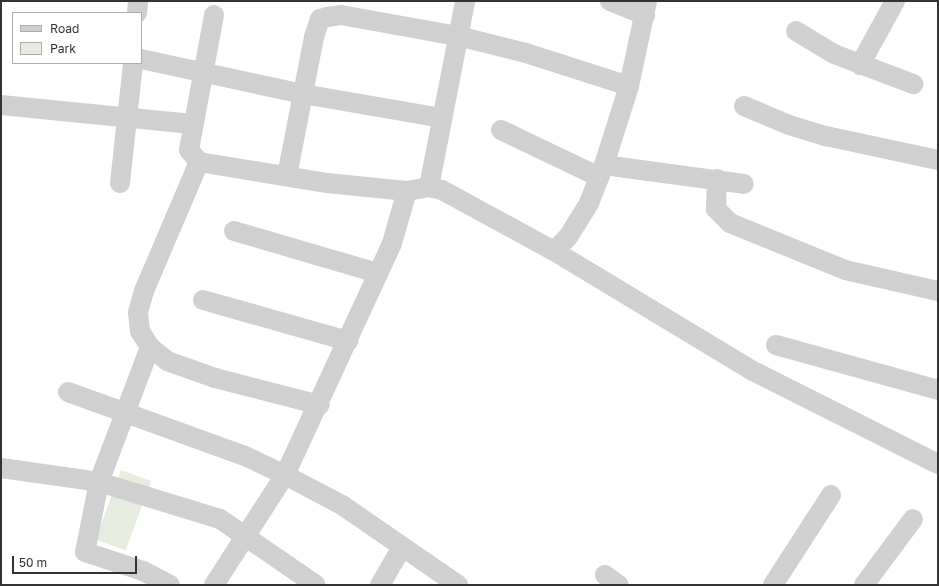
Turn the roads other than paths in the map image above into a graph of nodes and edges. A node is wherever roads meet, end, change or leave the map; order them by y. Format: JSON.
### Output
{"nodes":[{"id":1,"x":138,"y":1,"type":"edge"},
{"id":2,"x":465,"y":1,"type":"edge"},
{"id":3,"x":610,"y":1,"type":"edge"},
{"id":4,"x":895,"y":1,"type":"edge"},
{"id":5,"x":646,"y":8,"type":"edge"},
{"id":6,"x":361,"y":10,"type":"edge"},
{"id":7,"x":137,"y":12,"type":"edge"},
{"id":8,"x":214,"y":15,"type":"dead end"},
{"id":9,"x":796,"y":31,"type":"dead end"},
{"id":10,"x":458,"y":36,"type":"junction"},
{"id":11,"x":142,"y":59,"type":"edge"},
{"id":12,"x":133,"y":64,"type":"edge"},
{"id":13,"x":860,"y":65,"type":"junction"},
{"id":14,"x":203,"y":72,"type":"junction"},
{"id":15,"x":913,"y":84,"type":"dead end"},
{"id":16,"x":629,"y":86,"type":"junction"},
{"id":17,"x":303,"y":94,"type":"junction"},
{"id":18,"x":1,"y":105,"type":"edge"},
{"id":19,"x":744,"y":106,"type":"dead end"},
{"id":20,"x":128,"y":115,"type":"junction"},
{"id":21,"x":442,"y":118,"type":"junction"},
{"id":22,"x":192,"y":124,"type":"junction"},
{"id":23,"x":500,"y":130,"type":"dead end"},
{"id":24,"x":938,"y":160,"type":"edge"},
{"id":25,"x":199,"y":162,"type":"junction"},
{"id":26,"x":601,"y":171,"type":"junction"},
{"id":27,"x":287,"y":176,"type":"junction"},
{"id":28,"x":717,"y":179,"type":"junction"},
{"id":29,"x":120,"y":183,"type":"dead end"},
{"id":30,"x":744,"y":184,"type":"dead end"},
{"id":31,"x":429,"y":187,"type":"junction"},
{"id":32,"x":407,"y":191,"type":"junction"},
{"id":33,"x":234,"y":231,"type":"dead end"},
{"id":34,"x":554,"y":252,"type":"junction"},
{"id":35,"x":378,"y":273,"type":"junction"},
{"id":36,"x":938,"y":291,"type":"edge"},
{"id":37,"x":203,"y":300,"type":"dead end"},
{"id":38,"x":348,"y":341,"type":"junction"},
{"id":39,"x":776,"y":345,"type":"dead end"},
{"id":40,"x":150,"y":347,"type":"junction"},
{"id":41,"x":938,"y":390,"type":"edge"},
{"id":42,"x":68,"y":392,"type":"dead end"},
{"id":43,"x":320,"y":405,"type":"junction"},
{"id":44,"x":128,"y":412,"type":"junction"},
{"id":45,"x":938,"y":464,"type":"edge"},
{"id":46,"x":1,"y":468,"type":"edge"},
{"id":47,"x":285,"y":475,"type":"junction"},
{"id":48,"x":99,"y":482,"type":"junction"},
{"id":49,"x":831,"y":495,"type":"dead end"},
{"id":50,"x":913,"y":519,"type":"dead end"},
{"id":51,"x":246,"y":539,"type":"junction"},
{"id":52,"x":402,"y":547,"type":"junction"},
{"id":53,"x":170,"y":585,"type":"edge"},
{"id":54,"x":214,"y":585,"type":"edge"},
{"id":55,"x":316,"y":585,"type":"edge"},
{"id":56,"x":380,"y":585,"type":"edge"},
{"id":57,"x":458,"y":585,"type":"edge"},
{"id":58,"x":773,"y":585,"type":"edge"},
{"id":59,"x":864,"y":585,"type":"edge"}],
"edges":[{"from":1,"to":7,"type":"street"},
{"from":2,"to":10,"type":"street"},
{"from":3,"to":5,"type":"street"},
{"from":4,"to":13,"type":"street"},
{"from":5,"to":16,"type":"street"},
{"from":6,"to":10,"type":"street"},
{"from":6,"to":17,"type":"street"},
{"from":8,"to":14,"type":"street"},
{"from":9,"to":13,"type":"street"},
{"from":10,"to":16,"type":"street"},
{"from":10,"to":21,"type":"street"},
{"from":11,"to":14,"type":"street"},
{"from":12,"to":20,"type":"street"},
{"from":13,"to":15,"type":"street"},
{"from":14,"to":17,"type":"street"},
{"from":14,"to":22,"type":"street"},
{"from":16,"to":26,"type":"street"},
{"from":17,"to":21,"type":"street"},
{"from":17,"to":27,"type":"street"},
{"from":18,"to":20,"type":"street"},
{"from":19,"to":24,"type":"street"},
{"from":20,"to":22,"type":"street"},
{"from":20,"to":29,"type":"street"},
{"from":21,"to":31,"type":"street"},
{"from":22,"to":25,"type":"street"},
{"from":23,"to":26,"type":"street"},
{"from":25,"to":27,"type":"street"},
{"from":25,"to":40,"type":"street"},
{"from":26,"to":28,"type":"street"},
{"from":26,"to":34,"type":"street"},
{"from":27,"to":32,"type":"street"},
{"from":28,"to":30,"type":"street"},
{"from":28,"to":36,"type":"street"},
{"from":31,"to":32,"type":"street"},
{"from":31,"to":34,"type":"street"},
{"from":32,"to":35,"type":"street"},
{"from":33,"to":35,"type":"street"},
{"from":34,"to":45,"type":"street"},
{"from":35,"to":38,"type":"street"},
{"from":37,"to":38,"type":"street"},
{"from":38,"to":43,"type":"street"},
{"from":39,"to":41,"type":"street"},
{"from":40,"to":43,"type":"street"},
{"from":40,"to":44,"type":"street"},
{"from":42,"to":44,"type":"street"},
{"from":43,"to":47,"type":"street"},
{"from":44,"to":47,"type":"street"},
{"from":44,"to":48,"type":"street"},
{"from":46,"to":48,"type":"street"},
{"from":47,"to":51,"type":"street"},
{"from":47,"to":52,"type":"street"},
{"from":48,"to":51,"type":"street"},
{"from":48,"to":53,"type":"street"},
{"from":49,"to":58,"type":"street"},
{"from":50,"to":59,"type":"street"},
{"from":51,"to":54,"type":"street"},
{"from":51,"to":55,"type":"street"},
{"from":52,"to":56,"type":"street"},
{"from":52,"to":57,"type":"street"}]}
